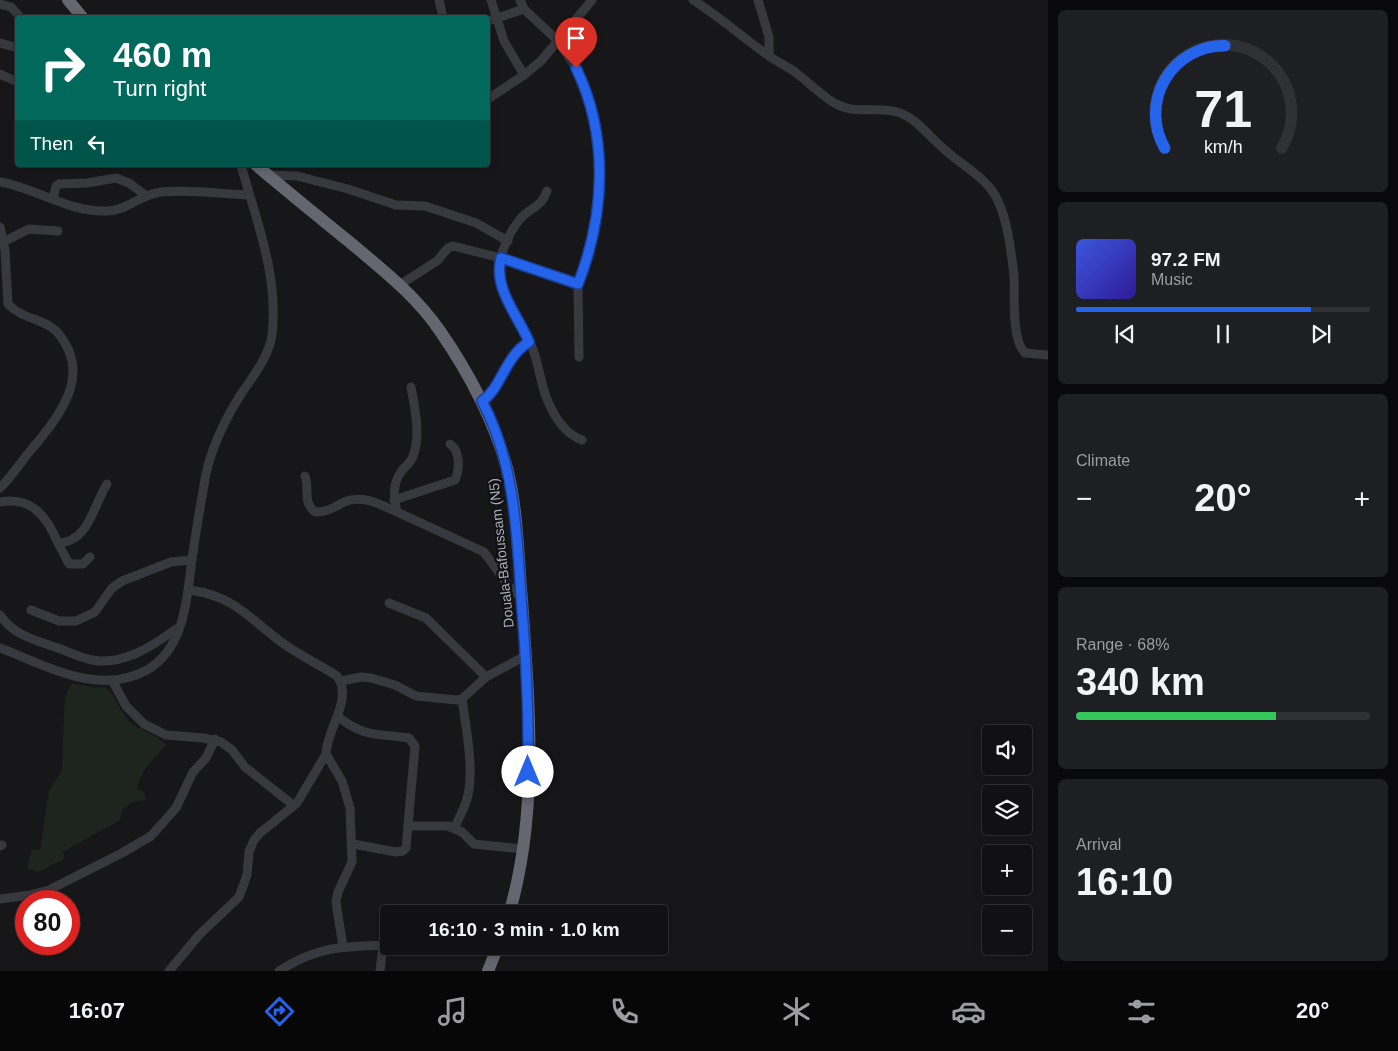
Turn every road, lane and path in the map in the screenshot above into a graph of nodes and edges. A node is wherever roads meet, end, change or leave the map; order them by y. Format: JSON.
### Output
{"nodes":[{"id":1,"x":68,"y":0,"type":"edge"},
{"id":2,"x":439,"y":0,"type":"edge"},
{"id":3,"x":492,"y":0,"type":"edge"},
{"id":4,"x":520,"y":0,"type":"edge"},
{"id":5,"x":592,"y":0,"type":"edge"},
{"id":6,"x":693,"y":0,"type":"edge"},
{"id":7,"x":758,"y":0,"type":"edge"},
{"id":8,"x":0,"y":4,"type":"edge"},
{"id":9,"x":524,"y":9,"type":"junction"},
{"id":10,"x":18,"y":15,"type":"edge"},
{"id":11,"x":80,"y":15,"type":"edge"},
{"id":12,"x":442,"y":15,"type":"edge"},
{"id":13,"x":492,"y":19,"type":"edge"},
{"id":14,"x":558,"y":41,"type":"junction"},
{"id":15,"x":0,"y":43,"type":"edge"},
{"id":16,"x":15,"y":47,"type":"edge"},
{"id":17,"x":769,"y":56,"type":"junction"},
{"id":18,"x":0,"y":74,"type":"edge"},
{"id":19,"x":524,"y":76,"type":"junction"},
{"id":20,"x":15,"y":81,"type":"edge"},
{"id":21,"x":490,"y":98,"type":"edge"},
{"id":22,"x":242,"y":167,"type":"edge"},
{"id":23,"x":259,"y":167,"type":"edge"},
{"id":24,"x":269,"y":175,"type":"junction"},
{"id":25,"x":0,"y":182,"type":"edge"},
{"id":26,"x":547,"y":191,"type":"dead end"},
{"id":27,"x":145,"y":195,"type":"junction"},
{"id":28,"x":249,"y":195,"type":"junction"},
{"id":29,"x":53,"y":199,"type":"junction"},
{"id":30,"x":0,"y":227,"type":"edge"},
{"id":31,"x":58,"y":231,"type":"dead end"},
{"id":32,"x":508,"y":241,"type":"junction"},
{"id":33,"x":3,"y":242,"type":"junction"},
{"id":34,"x":501,"y":258,"type":"junction"},
{"id":35,"x":400,"y":284,"type":"junction"},
{"id":36,"x":578,"y":284,"type":"junction"},
{"id":37,"x":529,"y":342,"type":"junction"},
{"id":38,"x":1048,"y":355,"type":"edge"},
{"id":39,"x":579,"y":357,"type":"dead end"},
{"id":40,"x":411,"y":387,"type":"dead end"},
{"id":41,"x":482,"y":401,"type":"junction"},
{"id":42,"x":582,"y":440,"type":"dead end"},
{"id":43,"x":450,"y":444,"type":"dead end"},
{"id":44,"x":305,"y":476,"type":"dead end"},
{"id":45,"x":107,"y":484,"type":"dead end"},
{"id":46,"x":0,"y":488,"type":"edge"},
{"id":47,"x":394,"y":500,"type":"junction"},
{"id":48,"x":0,"y":502,"type":"edge"},
{"id":49,"x":397,"y":512,"type":"junction"},
{"id":50,"x":58,"y":543,"type":"junction"},
{"id":51,"x":90,"y":557,"type":"dead end"},
{"id":52,"x":192,"y":560,"type":"junction"},
{"id":53,"x":190,"y":590,"type":"junction"},
{"id":54,"x":521,"y":598,"type":"junction"},
{"id":55,"x":389,"y":603,"type":"dead end"},
{"id":56,"x":31,"y":610,"type":"dead end"},
{"id":57,"x":0,"y":615,"type":"edge"},
{"id":58,"x":180,"y":626,"type":"junction"},
{"id":59,"x":0,"y":648,"type":"edge"},
{"id":60,"x":526,"y":656,"type":"junction"},
{"id":61,"x":486,"y":677,"type":"junction"},
{"id":62,"x":341,"y":681,"type":"junction"},
{"id":63,"x":113,"y":682,"type":"junction"},
{"id":64,"x":462,"y":699,"type":"junction"},
{"id":65,"x":337,"y":716,"type":"junction"},
{"id":66,"x":214,"y":739,"type":"junction"},
{"id":67,"x":326,"y":754,"type":"junction"},
{"id":68,"x":293,"y":806,"type":"junction"},
{"id":69,"x":408,"y":826,"type":"junction"},
{"id":70,"x":455,"y":827,"type":"junction"},
{"id":71,"x":353,"y":844,"type":"junction"},
{"id":72,"x":523,"y":849,"type":"junction"},
{"id":73,"x":0,"y":899,"type":"edge"},
{"id":74,"x":511,"y":905,"type":"edge"},
{"id":75,"x":380,"y":945,"type":"edge"},
{"id":76,"x":343,"y":947,"type":"junction"},
{"id":77,"x":384,"y":955,"type":"edge"},
{"id":78,"x":494,"y":955,"type":"edge"},
{"id":79,"x":169,"y":971,"type":"edge"},
{"id":80,"x":279,"y":971,"type":"edge"},
{"id":81,"x":380,"y":971,"type":"edge"},
{"id":82,"x":488,"y":971,"type":"edge"}],
"edges":[{"from":1,"to":11,"type":"highway"},
{"from":2,"to":12,"type":"street"},
{"from":3,"to":13,"type":"street"},
{"from":4,"to":9,"type":"street"},
{"from":5,"to":14,"type":"street"},
{"from":6,"to":17,"type":"street"},
{"from":7,"to":17,"type":"street"},
{"from":8,"to":10,"type":"street"},
{"from":9,"to":13,"type":"street"},
{"from":9,"to":14,"type":"street"},
{"from":13,"to":19,"type":"street"},
{"from":14,"to":19,"type":"street"},
{"from":14,"to":36,"type":"street"},
{"from":15,"to":16,"type":"street"},
{"from":17,"to":38,"type":"street"},
{"from":18,"to":20,"type":"street"},
{"from":19,"to":21,"type":"street"},
{"from":22,"to":28,"type":"street"},
{"from":23,"to":24,"type":"highway","name":"Douala-Bafoussam (N5)"},
{"from":24,"to":32,"type":"street"},
{"from":24,"to":35,"type":"highway","name":"Douala-Bafoussam (N5)"},
{"from":25,"to":29,"type":"street"},
{"from":26,"to":32,"type":"street"},
{"from":27,"to":28,"type":"street"},
{"from":27,"to":29,"type":"street"},
{"from":27,"to":29,"type":"street"},
{"from":28,"to":52,"type":"street"},
{"from":30,"to":33,"type":"street"},
{"from":31,"to":33,"type":"street"},
{"from":32,"to":34,"type":"street"},
{"from":33,"to":46,"type":"street"},
{"from":34,"to":35,"type":"street"},
{"from":34,"to":36,"type":"street"},
{"from":34,"to":37,"type":"street"},
{"from":35,"to":41,"type":"highway","name":"Douala-Bafoussam (N5)"},
{"from":36,"to":39,"type":"street"},
{"from":37,"to":41,"type":"street"},
{"from":37,"to":42,"type":"street"},
{"from":40,"to":47,"type":"street"},
{"from":41,"to":54,"type":"highway","name":"Douala-Bafoussam (N5)"},
{"from":43,"to":47,"type":"street"},
{"from":44,"to":49,"type":"street"},
{"from":45,"to":50,"type":"street"},
{"from":47,"to":49,"type":"street"},
{"from":48,"to":50,"type":"street"},
{"from":49,"to":54,"type":"street"},
{"from":50,"to":51,"type":"street"},
{"from":52,"to":53,"type":"street"},
{"from":52,"to":56,"type":"street"},
{"from":53,"to":58,"type":"street"},
{"from":53,"to":62,"type":"street"},
{"from":54,"to":60,"type":"highway","name":"Douala-Bafoussam (N5)"},
{"from":55,"to":61,"type":"street"},
{"from":57,"to":58,"type":"street"},
{"from":58,"to":63,"type":"street"},
{"from":59,"to":63,"type":"street"},
{"from":60,"to":61,"type":"street"},
{"from":60,"to":72,"type":"highway","name":"Douala-Bafoussam (N5)"},
{"from":61,"to":64,"type":"street"},
{"from":62,"to":64,"type":"street"},
{"from":62,"to":65,"type":"street"},
{"from":63,"to":66,"type":"street"},
{"from":64,"to":70,"type":"street"},
{"from":65,"to":67,"type":"street"},
{"from":65,"to":69,"type":"street"},
{"from":66,"to":68,"type":"street"},
{"from":66,"to":73,"type":"street"},
{"from":67,"to":68,"type":"street"},
{"from":67,"to":71,"type":"street"},
{"from":68,"to":79,"type":"street"},
{"from":69,"to":70,"type":"street"},
{"from":69,"to":71,"type":"street"},
{"from":70,"to":72,"type":"street"},
{"from":71,"to":76,"type":"street"},
{"from":72,"to":74,"type":"highway","name":"Douala-Bafoussam (N5)"},
{"from":75,"to":76,"type":"street"},
{"from":76,"to":80,"type":"street"},
{"from":77,"to":81,"type":"street"},
{"from":78,"to":82,"type":"highway"}]}
